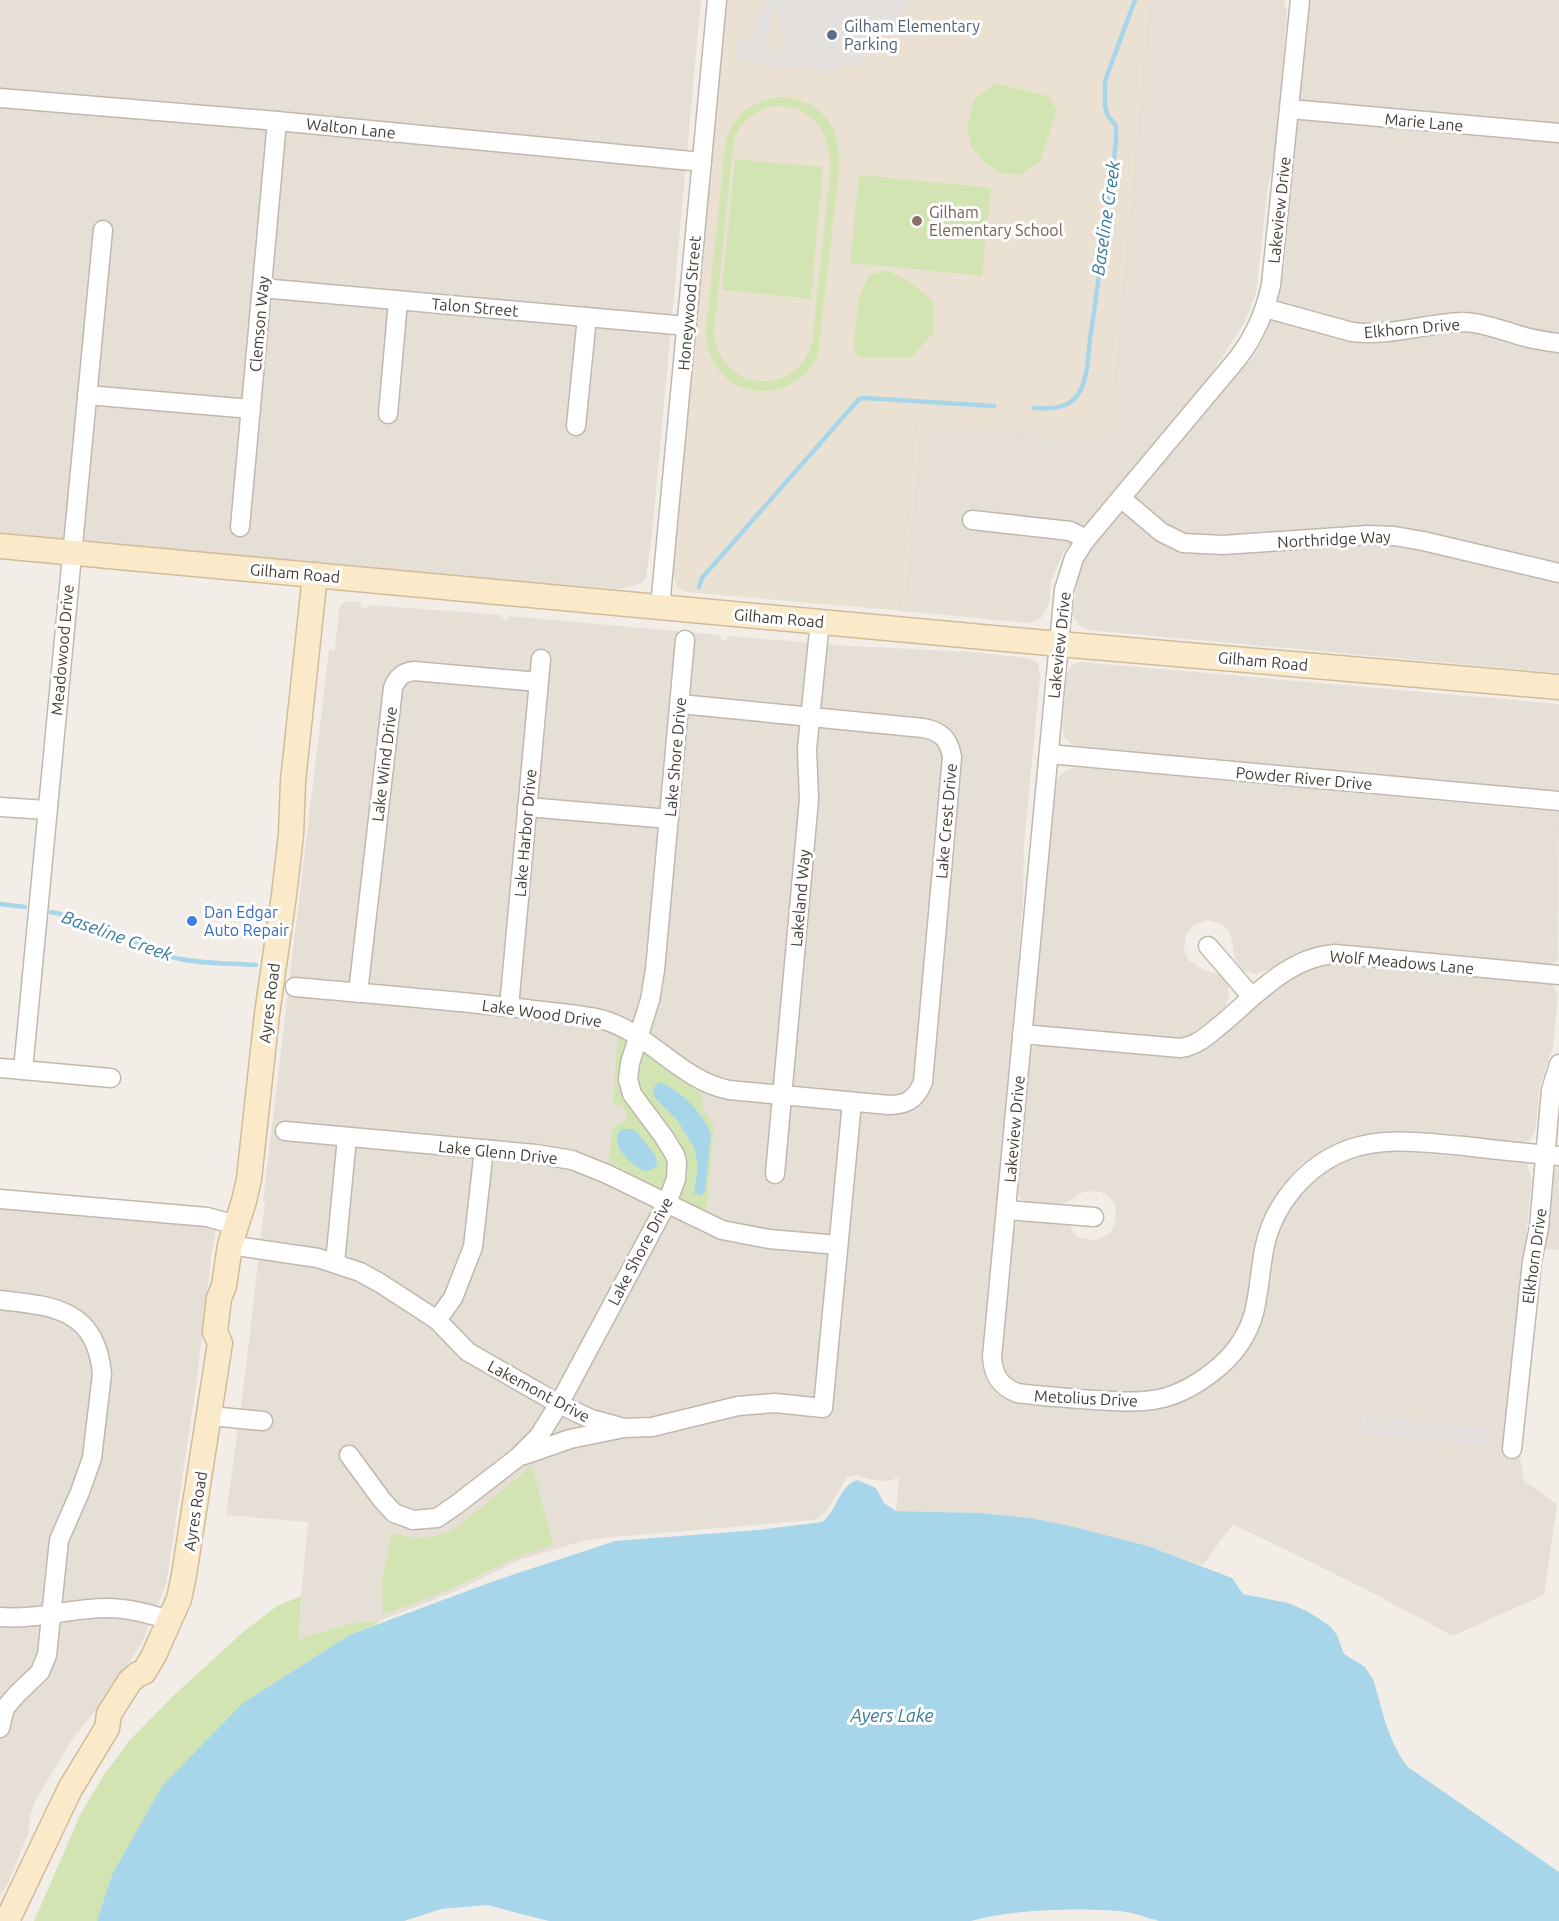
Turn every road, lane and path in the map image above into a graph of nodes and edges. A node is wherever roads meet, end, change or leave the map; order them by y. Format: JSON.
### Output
{"nodes":[{"id":1,"x":717,"y":0,"type":"edge"},
{"id":2,"x":1300,"y":0,"type":"edge"},
{"id":3,"x":0,"y":98,"type":"edge"},
{"id":4,"x":1290,"y":109,"type":"junction"},
{"id":5,"x":278,"y":121,"type":"junction"},
{"id":6,"x":1559,"y":133,"type":"edge"},
{"id":7,"x":702,"y":162,"type":"junction"},
{"id":8,"x":103,"y":230,"type":"dead end"},
{"id":9,"x":262,"y":288,"type":"junction"},
{"id":10,"x":398,"y":300,"type":"junction"},
{"id":11,"x":1265,"y":308,"type":"junction"},
{"id":12,"x":587,"y":317,"type":"junction"},
{"id":13,"x":687,"y":326,"type":"junction"},
{"id":14,"x":1559,"y":343,"type":"edge"},
{"id":15,"x":87,"y":394,"type":"junction"},
{"id":16,"x":251,"y":409,"type":"junction"},
{"id":17,"x":388,"y":414,"type":"dead end"},
{"id":18,"x":576,"y":426,"type":"dead end"},
{"id":19,"x":1121,"y":498,"type":"junction"},
{"id":20,"x":972,"y":520,"type":"dead end"},
{"id":21,"x":240,"y":527,"type":"dead end"},
{"id":22,"x":1086,"y":539,"type":"junction"},
{"id":23,"x":0,"y":546,"type":"edge"},
{"id":24,"x":71,"y":553,"type":"junction"},
{"id":25,"x":1559,"y":573,"type":"edge"},
{"id":26,"x":315,"y":575,"type":"junction"},
{"id":27,"x":660,"y":607,"type":"junction"},
{"id":28,"x":820,"y":621,"type":"junction"},
{"id":29,"x":685,"y":640,"type":"dead end"},
{"id":30,"x":1059,"y":644,"type":"junction"},
{"id":31,"x":541,"y":659,"type":"dead end"},
{"id":32,"x":538,"y":682,"type":"junction"},
{"id":33,"x":1559,"y":687,"type":"edge"},
{"id":34,"x":680,"y":704,"type":"junction"},
{"id":35,"x":810,"y":716,"type":"junction"},
{"id":36,"x":1049,"y":754,"type":"junction"},
{"id":37,"x":1559,"y":801,"type":"edge"},
{"id":38,"x":0,"y":807,"type":"edge"},
{"id":39,"x":527,"y":807,"type":"junction"},
{"id":40,"x":47,"y":810,"type":"junction"},
{"id":41,"x":669,"y":819,"type":"junction"},
{"id":42,"x":1208,"y":946,"type":"dead end"},
{"id":43,"x":1559,"y":975,"type":"edge"},
{"id":44,"x":295,"y":987,"type":"dead end"},
{"id":45,"x":358,"y":993,"type":"junction"},
{"id":46,"x":1252,"y":997,"type":"junction"},
{"id":47,"x":509,"y":1007,"type":"junction"},
{"id":48,"x":1022,"y":1034,"type":"junction"},
{"id":49,"x":639,"y":1037,"type":"junction"},
{"id":50,"x":1559,"y":1064,"type":"edge"},
{"id":51,"x":0,"y":1068,"type":"edge"},
{"id":52,"x":23,"y":1070,"type":"junction"},
{"id":53,"x":111,"y":1078,"type":"dead end"},
{"id":54,"x":782,"y":1095,"type":"junction"},
{"id":55,"x":913,"y":1099,"type":"joint"},
{"id":56,"x":852,"y":1102,"type":"junction"},
{"id":57,"x":285,"y":1131,"type":"dead end"},
{"id":58,"x":347,"y":1137,"type":"junction"},
{"id":59,"x":484,"y":1149,"type":"junction"},
{"id":60,"x":1552,"y":1155,"type":"edge"},
{"id":61,"x":775,"y":1174,"type":"dead end"},
{"id":62,"x":0,"y":1199,"type":"edge"},
{"id":63,"x":667,"y":1203,"type":"junction"},
{"id":64,"x":1007,"y":1210,"type":"junction"},
{"id":65,"x":1094,"y":1217,"type":"dead end"},
{"id":66,"x":233,"y":1235,"type":"junction"},
{"id":67,"x":838,"y":1245,"type":"junction"},
{"id":68,"x":334,"y":1263,"type":"junction"},
{"id":69,"x":0,"y":1300,"type":"edge"},
{"id":70,"x":437,"y":1320,"type":"junction"},
{"id":71,"x":992,"y":1357,"type":"joint"},
{"id":72,"x":559,"y":1404,"type":"junction"},
{"id":73,"x":210,"y":1416,"type":"junction"},
{"id":74,"x":262,"y":1421,"type":"dead end"},
{"id":75,"x":624,"y":1428,"type":"junction"},
{"id":76,"x":1512,"y":1449,"type":"dead end"},
{"id":77,"x":349,"y":1455,"type":"dead end"},
{"id":78,"x":517,"y":1458,"type":"junction"},
{"id":79,"x":52,"y":1615,"type":"junction"},
{"id":80,"x":0,"y":1617,"type":"edge"},
{"id":81,"x":170,"y":1620,"type":"junction"},
{"id":82,"x":0,"y":1728,"type":"edge"},
{"id":83,"x":7,"y":1921,"type":"edge"}],
"edges":[{"from":1,"to":7,"type":"street","name":"Honeywood Street"},
{"from":2,"to":4,"type":"street","name":"Lakeview Drive"},
{"from":3,"to":5,"type":"street","name":"Walton Lane"},
{"from":4,"to":6,"type":"street","name":"Marie Lane"},
{"from":4,"to":11,"type":"street","name":"Lakeview Drive"},
{"from":5,"to":7,"type":"street","name":"Walton Lane"},
{"from":5,"to":9,"type":"street","name":"Clemson Way"},
{"from":7,"to":13,"type":"street","name":"Honeywood Street"},
{"from":8,"to":15,"type":"street","name":"Meadowood Drive"},
{"from":9,"to":10,"type":"street","name":"Talon Street"},
{"from":9,"to":16,"type":"street","name":"Clemson Way"},
{"from":10,"to":12,"type":"street","name":"Talon Street"},
{"from":10,"to":17,"type":"street"},
{"from":11,"to":14,"type":"street","name":"Elkhorn Drive"},
{"from":11,"to":19,"type":"street","name":"Lakeview Drive"},
{"from":12,"to":13,"type":"street","name":"Talon Street"},
{"from":12,"to":18,"type":"street"},
{"from":13,"to":27,"type":"street","name":"Honeywood Street"},
{"from":15,"to":16,"type":"street"},
{"from":15,"to":24,"type":"street","name":"Meadowood Drive"},
{"from":16,"to":21,"type":"street","name":"Clemson Way"},
{"from":19,"to":22,"type":"street","name":"Lakeview Drive"},
{"from":19,"to":25,"type":"street","name":"Northridge Way"},
{"from":20,"to":22,"type":"street"},
{"from":22,"to":30,"type":"street","name":"Lakeview Drive"},
{"from":23,"to":24,"type":"street","name":"Gilham Road"},
{"from":24,"to":26,"type":"street","name":"Gilham Road"},
{"from":24,"to":40,"type":"street","name":"Meadowood Drive"},
{"from":26,"to":27,"type":"street","name":"Gilham Road"},
{"from":26,"to":66,"type":"street","name":"Ayres Road"},
{"from":27,"to":28,"type":"street","name":"Gilham Road"},
{"from":28,"to":30,"type":"street","name":"Gilham Road"},
{"from":28,"to":35,"type":"street","name":"Lakeland Way"},
{"from":29,"to":34,"type":"street","name":"Lake Shore Drive"},
{"from":30,"to":33,"type":"street","name":"Gilham Road"},
{"from":30,"to":36,"type":"street","name":"Lakeview Drive"},
{"from":31,"to":32,"type":"street","name":"Lake Harbor Drive"},
{"from":32,"to":39,"type":"street","name":"Lake Harbor Drive"},
{"from":32,"to":45,"type":"street","name":"Lake Wind Drive"},
{"from":34,"to":35,"type":"street","name":"Lake Crest Drive"},
{"from":34,"to":41,"type":"street","name":"Lake Shore Drive"},
{"from":35,"to":54,"type":"street","name":"Lakeland Way"},
{"from":35,"to":55,"type":"street","name":"Lake Crest Drive"},
{"from":36,"to":37,"type":"street","name":"Powder River Drive"},
{"from":36,"to":48,"type":"street","name":"Lakeview Drive"},
{"from":38,"to":40,"type":"street"},
{"from":39,"to":41,"type":"street"},
{"from":39,"to":47,"type":"street","name":"Lake Harbor Drive"},
{"from":40,"to":52,"type":"street","name":"Meadowood Drive"},
{"from":41,"to":49,"type":"street","name":"Lake Shore Drive"},
{"from":42,"to":46,"type":"street"},
{"from":43,"to":46,"type":"street","name":"Wolf Meadows Lane"},
{"from":44,"to":45,"type":"street","name":"Lake Wood Drive"},
{"from":45,"to":47,"type":"street","name":"Lake Wood Drive"},
{"from":46,"to":48,"type":"street","name":"Wolf Meadows Lane"},
{"from":47,"to":49,"type":"street","name":"Lake Wood Drive"},
{"from":48,"to":64,"type":"street","name":"Lakeview Drive"},
{"from":49,"to":54,"type":"street","name":"Lake Wood Drive"},
{"from":49,"to":63,"type":"street","name":"Lake Shore Drive"},
{"from":50,"to":60,"type":"street","name":"Elkhorn Drive"},
{"from":51,"to":52,"type":"street"},
{"from":52,"to":53,"type":"street"},
{"from":54,"to":56,"type":"street","name":"Lake Wood Drive"},
{"from":54,"to":61,"type":"street","name":"Lakeland Way"},
{"from":55,"to":56,"type":"street","name":"Lake Wood Drive"},
{"from":56,"to":67,"type":"street","name":"Lakemont Drive"},
{"from":57,"to":58,"type":"street","name":"Lake Glenn Drive"},
{"from":58,"to":59,"type":"street","name":"Lake Glenn Drive"},
{"from":58,"to":68,"type":"street"},
{"from":59,"to":63,"type":"street","name":"Lake Glenn Drive"},
{"from":59,"to":70,"type":"street"},
{"from":60,"to":71,"type":"street","name":"Metolius Drive"},
{"from":60,"to":76,"type":"street","name":"Elkhorn Drive"},
{"from":62,"to":66,"type":"street","name":"Lakemont Drive"},
{"from":63,"to":67,"type":"street","name":"Lake Glenn Drive"},
{"from":63,"to":72,"type":"street","name":"Lake Shore Drive"},
{"from":64,"to":65,"type":"street"},
{"from":64,"to":71,"type":"street","name":"Lakeview Drive"},
{"from":66,"to":68,"type":"street","name":"Lakemont Drive"},
{"from":66,"to":73,"type":"street","name":"Ayres Road"},
{"from":67,"to":75,"type":"street","name":"Lakemont Drive"},
{"from":68,"to":70,"type":"street","name":"Lakemont Drive"},
{"from":69,"to":79,"type":"street"},
{"from":70,"to":72,"type":"street","name":"Lakemont Drive"},
{"from":72,"to":75,"type":"street","name":"Lakemont Drive"},
{"from":72,"to":78,"type":"street","name":"Lake Shore Drive"},
{"from":73,"to":74,"type":"street"},
{"from":73,"to":81,"type":"street","name":"Ayres Road"},
{"from":75,"to":78,"type":"street"},
{"from":77,"to":78,"type":"street","name":"Lake Shore Drive"},
{"from":79,"to":80,"type":"street"},
{"from":79,"to":81,"type":"street"},
{"from":79,"to":82,"type":"street"},
{"from":81,"to":83,"type":"street","name":"Ayres Road"}]}
